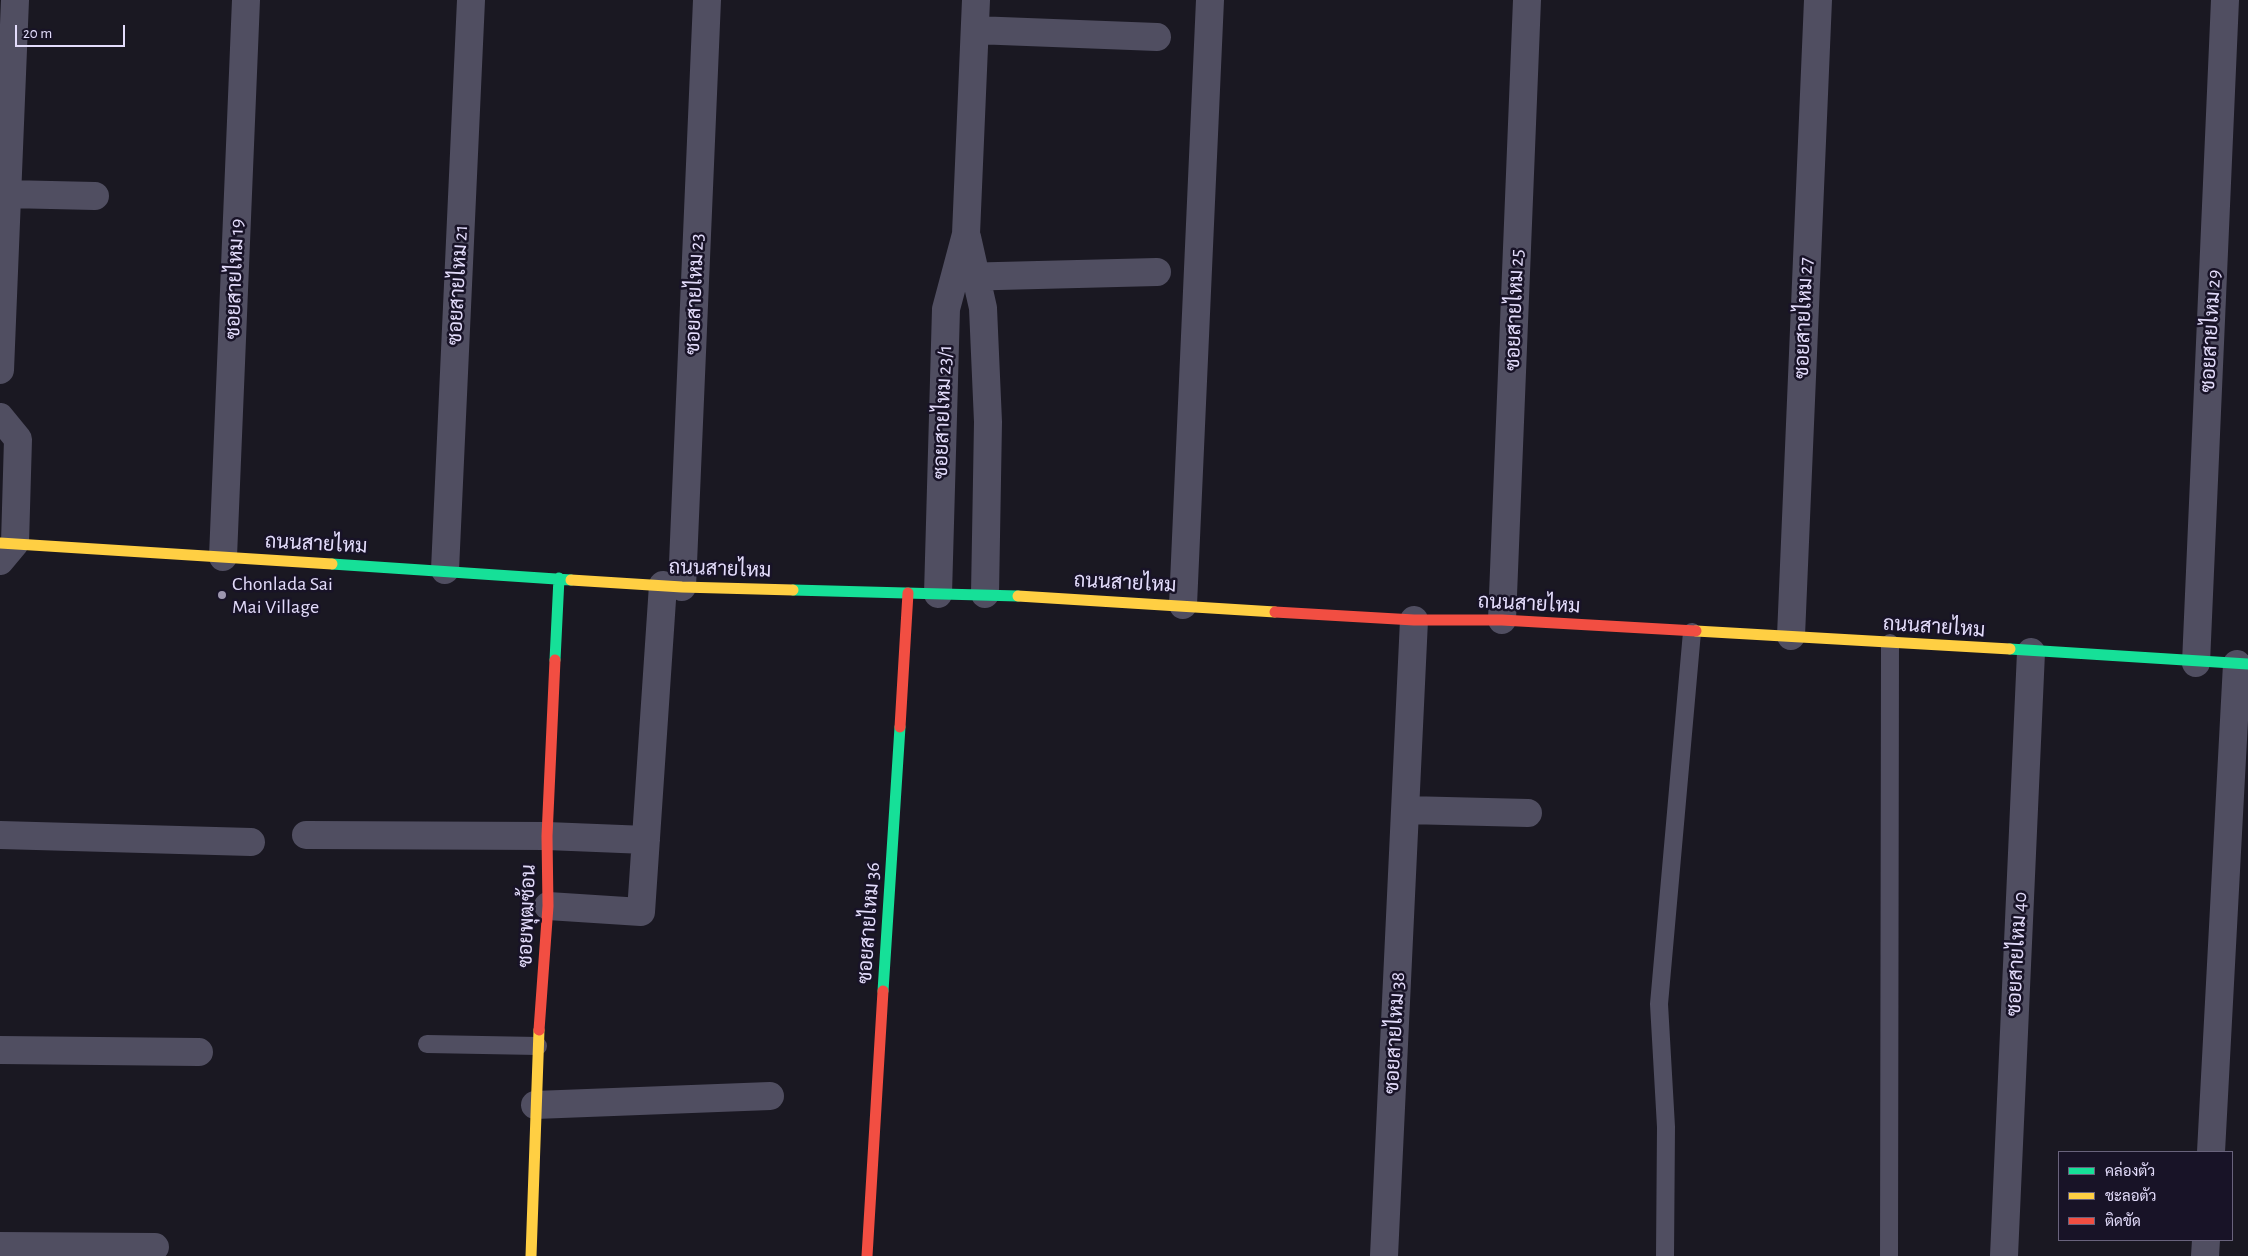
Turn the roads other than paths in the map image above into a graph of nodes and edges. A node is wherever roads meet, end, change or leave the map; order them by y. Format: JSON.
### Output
{"nodes":[{"id":1,"x":15,"y":0,"type":"edge"},
{"id":2,"x":246,"y":0,"type":"edge"},
{"id":3,"x":470,"y":0,"type":"edge"},
{"id":4,"x":707,"y":0,"type":"edge"},
{"id":5,"x":976,"y":0,"type":"edge"},
{"id":6,"x":1210,"y":0,"type":"edge"},
{"id":7,"x":1527,"y":0,"type":"edge"},
{"id":8,"x":1818,"y":0,"type":"edge"},
{"id":9,"x":2225,"y":0,"type":"edge"},
{"id":10,"x":975,"y":30,"type":"junction"},
{"id":11,"x":1157,"y":38,"type":"dead end"},
{"id":12,"x":7,"y":194,"type":"junction"},
{"id":13,"x":95,"y":196,"type":"dead end"},
{"id":14,"x":1157,"y":272,"type":"dead end"},
{"id":15,"x":966,"y":277,"type":"junction"},
{"id":16,"x":0,"y":370,"type":"edge"},
{"id":17,"x":0,"y":417,"type":"edge"},
{"id":18,"x":5,"y":549,"type":"edge"},
{"id":19,"x":223,"y":557,"type":"junction"},
{"id":20,"x":445,"y":570,"type":"junction"},
{"id":21,"x":559,"y":578,"type":"junction"},
{"id":22,"x":673,"y":586,"type":"junction"},
{"id":23,"x":908,"y":593,"type":"junction"},
{"id":24,"x":938,"y":594,"type":"junction"},
{"id":25,"x":985,"y":594,"type":"junction"},
{"id":26,"x":1183,"y":605,"type":"junction"},
{"id":27,"x":1414,"y":620,"type":"junction"},
{"id":28,"x":1502,"y":620,"type":"junction"},
{"id":29,"x":1692,"y":632,"type":"junction"},
{"id":30,"x":1791,"y":636,"type":"junction"},
{"id":31,"x":1890,"y":643,"type":"junction"},
{"id":32,"x":2031,"y":652,"type":"junction"},
{"id":33,"x":2196,"y":663,"type":"junction"},
{"id":34,"x":2242,"y":664,"type":"edge"},
{"id":35,"x":1406,"y":810,"type":"junction"},
{"id":36,"x":1528,"y":813,"type":"dead end"},
{"id":37,"x":306,"y":834,"type":"dead end"},
{"id":38,"x":0,"y":835,"type":"edge"},
{"id":39,"x":547,"y":836,"type":"junction"},
{"id":40,"x":646,"y":840,"type":"junction"},
{"id":41,"x":251,"y":842,"type":"dead end"},
{"id":42,"x":548,"y":906,"type":"junction"},
{"id":43,"x":428,"y":1044,"type":"dead end"},
{"id":44,"x":538,"y":1046,"type":"junction"},
{"id":45,"x":0,"y":1050,"type":"edge"},
{"id":46,"x":199,"y":1052,"type":"dead end"},
{"id":47,"x":770,"y":1096,"type":"dead end"},
{"id":48,"x":535,"y":1105,"type":"junction"},
{"id":49,"x":2211,"y":1151,"type":"edge"},
{"id":50,"x":2206,"y":1241,"type":"edge"},
{"id":51,"x":0,"y":1246,"type":"edge"},
{"id":52,"x":155,"y":1247,"type":"dead end"},
{"id":53,"x":531,"y":1256,"type":"edge"},
{"id":54,"x":867,"y":1256,"type":"edge"},
{"id":55,"x":1384,"y":1256,"type":"edge"},
{"id":56,"x":1665,"y":1256,"type":"edge"},
{"id":57,"x":1888,"y":1256,"type":"edge"},
{"id":58,"x":2004,"y":1256,"type":"edge"},
{"id":59,"x":2205,"y":1256,"type":"edge"}],
"edges":[{"from":1,"to":12,"type":"street"},
{"from":2,"to":19,"type":"street","name":"ซอยสายไหม 19"},
{"from":3,"to":20,"type":"street","name":"ซอยสายไหม 21"},
{"from":4,"to":22,"type":"street","name":"ซอยสายไหม 23"},
{"from":5,"to":10,"type":"street","name":"ซอยสายไหม 23/1"},
{"from":6,"to":26,"type":"street"},
{"from":7,"to":28,"type":"street","name":"ซอยสายไหม 25"},
{"from":8,"to":30,"type":"street","name":"ซอยสายไหม 27"},
{"from":9,"to":33,"type":"street","name":"ซอยสายไหม 29"},
{"from":10,"to":11,"type":"street"},
{"from":10,"to":15,"type":"street","name":"ซอยสายไหม 23/1"},
{"from":12,"to":13,"type":"street"},
{"from":12,"to":16,"type":"street"},
{"from":14,"to":15,"type":"street"},
{"from":15,"to":24,"type":"street","name":"ซอยสายไหม 23/1"},
{"from":15,"to":25,"type":"street","name":"ซอยสายไหม 23/1"},
{"from":17,"to":18,"type":"street"},
{"from":18,"to":19,"type":"main road","name":"ถนนสายไหม"},
{"from":19,"to":20,"type":"main road","name":"ถนนสายไหม"},
{"from":20,"to":21,"type":"main road","name":"ถนนสายไหม"},
{"from":21,"to":22,"type":"main road","name":"ถนนสายไหม"},
{"from":21,"to":39,"type":"main road","name":"ซอยพุฒซ้อน"},
{"from":22,"to":23,"type":"main road","name":"ถนนสายไหม"},
{"from":22,"to":40,"type":"street","name":"ซอยสายไหม 23"},
{"from":23,"to":24,"type":"main road","name":"ถนนสายไหม"},
{"from":23,"to":54,"type":"main road","name":"ซอยสายไหม 36"},
{"from":24,"to":25,"type":"main road","name":"ถนนสายไหม"},
{"from":25,"to":26,"type":"main road","name":"ถนนสายไหม"},
{"from":26,"to":27,"type":"main road","name":"ถนนสายไหม"},
{"from":27,"to":28,"type":"main road","name":"ถนนสายไหม"},
{"from":27,"to":35,"type":"street","name":"ซอยสายไหม 38"},
{"from":28,"to":29,"type":"main road","name":"ถนนสายไหม"},
{"from":29,"to":30,"type":"main road","name":"ถนนสายไหม"},
{"from":29,"to":56,"type":"lane"},
{"from":30,"to":31,"type":"main road","name":"ถนนสายไหม"},
{"from":31,"to":32,"type":"main road","name":"ถนนสายไหม"},
{"from":31,"to":57,"type":"lane"},
{"from":32,"to":33,"type":"main road","name":"ถนนสายไหม"},
{"from":32,"to":58,"type":"street","name":"ซอยสายไหม 40"},
{"from":33,"to":34,"type":"main road","name":"ถนนสายไหม"},
{"from":34,"to":49,"type":"street"},
{"from":35,"to":36,"type":"street"},
{"from":35,"to":55,"type":"street","name":"ซอยสายไหม 38"},
{"from":37,"to":39,"type":"street"},
{"from":38,"to":41,"type":"street"},
{"from":39,"to":40,"type":"street"},
{"from":39,"to":42,"type":"main road","name":"ซอยพุฒซ้อน"},
{"from":40,"to":42,"type":"street","name":"ซอยสายไหม 23"},
{"from":42,"to":44,"type":"main road","name":"ซอยพุฒซ้อน"},
{"from":43,"to":44,"type":"lane"},
{"from":44,"to":48,"type":"main road","name":"ซอยพุฒซ้อน"},
{"from":45,"to":46,"type":"street"},
{"from":47,"to":48,"type":"street"},
{"from":48,"to":53,"type":"main road","name":"ซอยพุฒซ้อน"},
{"from":50,"to":59,"type":"street"},
{"from":51,"to":52,"type":"street"}]}
